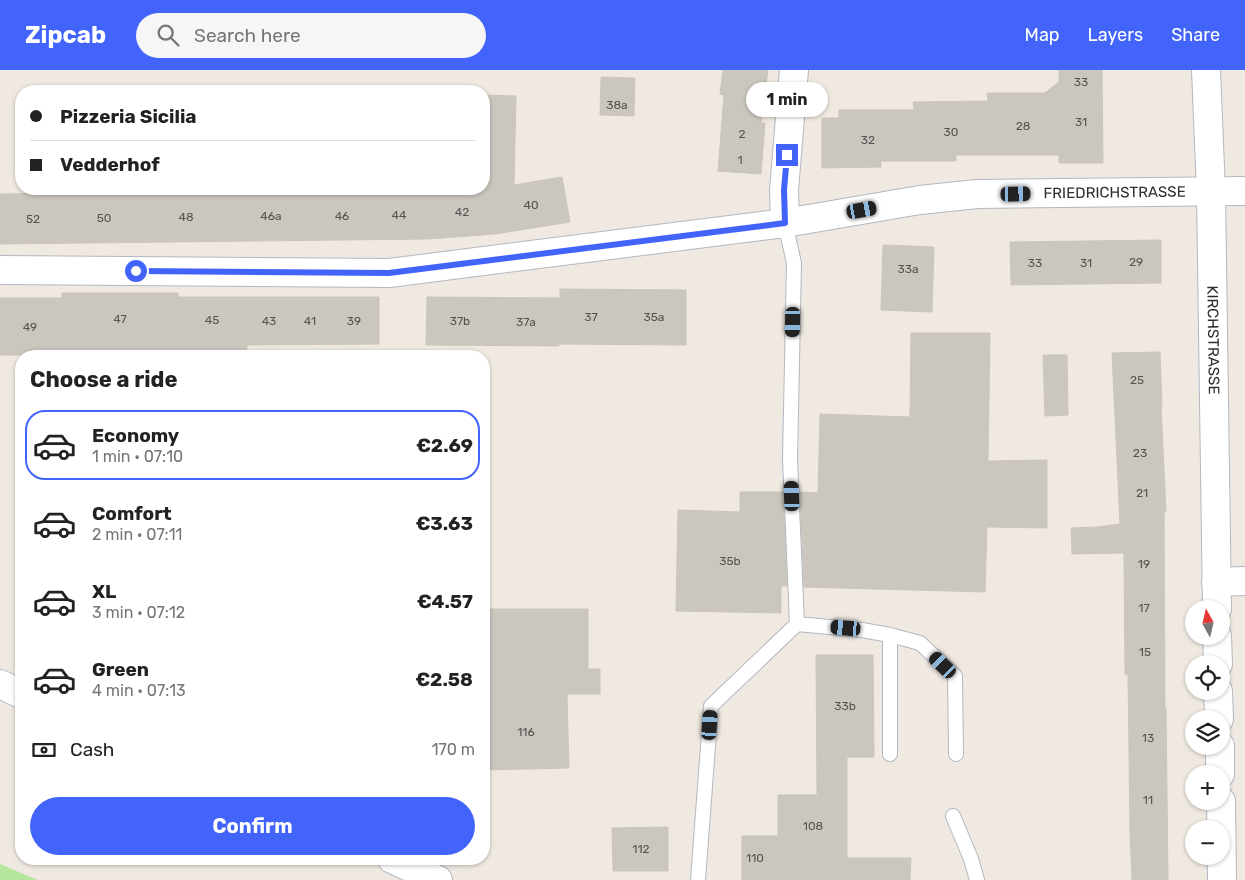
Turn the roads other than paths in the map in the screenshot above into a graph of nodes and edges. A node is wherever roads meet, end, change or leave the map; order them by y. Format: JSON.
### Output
{"nodes":[{"id":1,"x":794,"y":70,"type":"edge"},
{"id":2,"x":1206,"y":70,"type":"edge"},
{"id":3,"x":1211,"y":191,"type":"junction"},
{"id":4,"x":1245,"y":191,"type":"edge"},
{"id":5,"x":785,"y":223,"type":"junction"},
{"id":6,"x":0,"y":270,"type":"edge"},
{"id":7,"x":1245,"y":581,"type":"edge"},
{"id":8,"x":1216,"y":582,"type":"junction"},
{"id":9,"x":1217,"y":600,"type":"edge"},
{"id":10,"x":797,"y":624,"type":"junction"},
{"id":11,"x":890,"y":635,"type":"junction"},
{"id":12,"x":0,"y":684,"type":"edge"},
{"id":13,"x":15,"y":691,"type":"edge"},
{"id":14,"x":890,"y":754,"type":"dead end"},
{"id":15,"x":956,"y":754,"type":"dead end"},
{"id":16,"x":1221,"y":810,"type":"edge"},
{"id":17,"x":953,"y":816,"type":"dead end"},
{"id":18,"x":405,"y":865,"type":"edge"},
{"id":19,"x":438,"y":880,"type":"edge"},
{"id":20,"x":698,"y":880,"type":"edge"},
{"id":21,"x":977,"y":880,"type":"edge"},
{"id":22,"x":1222,"y":880,"type":"edge"}],
"edges":[{"from":1,"to":5,"type":"street"},
{"from":2,"to":3,"type":"street","name":"KIRCHSTRASSE"},
{"from":3,"to":4,"type":"street","name":"FRIEDRICHSTRASSE"},
{"from":3,"to":5,"type":"street","name":"FRIEDRICHSTRASSE"},
{"from":3,"to":8,"type":"street","name":"KIRCHSTRASSE"},
{"from":5,"to":6,"type":"street","name":"FRIEDRICHSTRASSE"},
{"from":5,"to":10,"type":"lane"},
{"from":7,"to":8,"type":"street"},
{"from":8,"to":9,"type":"street","name":"KIRCHSTRASSE"},
{"from":10,"to":11,"type":"lane"},
{"from":10,"to":20,"type":"lane"},
{"from":11,"to":14,"type":"lane"},
{"from":11,"to":15,"type":"lane"},
{"from":12,"to":13,"type":"street"},
{"from":16,"to":22,"type":"street"},
{"from":17,"to":21,"type":"lane"},
{"from":18,"to":19,"type":"street"}]}
